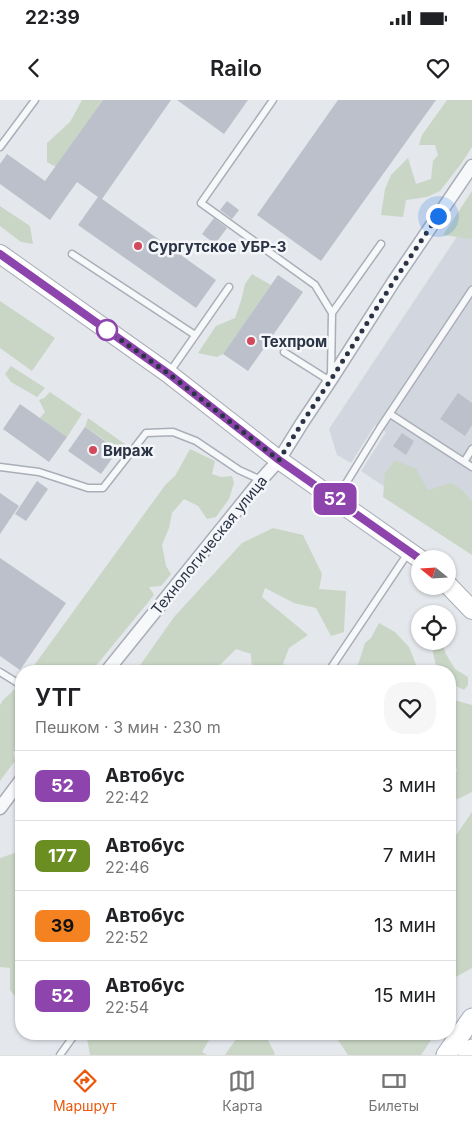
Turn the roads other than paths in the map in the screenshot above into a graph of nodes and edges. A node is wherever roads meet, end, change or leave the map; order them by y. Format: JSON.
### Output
{"nodes":[{"id":1,"x":35,"y":100,"type":"edge"},
{"id":2,"x":274,"y":100,"type":"edge"},
{"id":3,"x":0,"y":147,"type":"edge"},
{"id":4,"x":472,"y":166,"type":"edge"},
{"id":5,"x":381,"y":244,"type":"dead end"},
{"id":6,"x":0,"y":254,"type":"edge"},
{"id":7,"x":72,"y":254,"type":"dead end"},
{"id":8,"x":229,"y":287,"type":"dead end"},
{"id":9,"x":472,"y":290,"type":"edge"},
{"id":10,"x":332,"y":313,"type":"junction"},
{"id":11,"x":195,"y":335,"type":"junction"},
{"id":12,"x":284,"y":352,"type":"dead end"},
{"id":13,"x":169,"y":374,"type":"junction"},
{"id":14,"x":330,"y":381,"type":"junction"},
{"id":15,"x":390,"y":414,"type":"junction"},
{"id":16,"x":472,"y":449,"type":"edge"},
{"id":17,"x":279,"y":460,"type":"junction"},
{"id":18,"x":464,"y":462,"type":"junction"},
{"id":19,"x":0,"y":467,"type":"edge"},
{"id":20,"x":472,"y":467,"type":"edge"},
{"id":21,"x":260,"y":480,"type":"junction"},
{"id":22,"x":336,"y":499,"type":"junction"},
{"id":23,"x":411,"y":553,"type":"edge"},
{"id":24,"x":411,"y":559,"type":"edge"},
{"id":25,"x":456,"y":582,"type":"edge"},
{"id":26,"x":472,"y":592,"type":"edge"},
{"id":27,"x":456,"y":593,"type":"edge"},
{"id":28,"x":472,"y":610,"type":"edge"},
{"id":29,"x":112,"y":665,"type":"edge"},
{"id":30,"x":333,"y":665,"type":"edge"},
{"id":31,"x":0,"y":672,"type":"edge"},
{"id":32,"x":15,"y":681,"type":"edge"},
{"id":33,"x":15,"y":788,"type":"edge"},
{"id":34,"x":0,"y":808,"type":"edge"},
{"id":35,"x":472,"y":1018,"type":"edge"},
{"id":36,"x":71,"y":1040,"type":"edge"},
{"id":37,"x":472,"y":1049,"type":"edge"},
{"id":38,"x":60,"y":1055,"type":"edge"},
{"id":39,"x":446,"y":1055,"type":"edge"},
{"id":40,"x":468,"y":1055,"type":"edge"}],
"edges":[{"from":1,"to":3,"type":"lane"},
{"from":2,"to":10,"type":"lane"},
{"from":4,"to":14,"type":"street","name":"Технологическая улица"},
{"from":5,"to":10,"type":"lane"},
{"from":6,"to":13,"type":"main road"},
{"from":7,"to":11,"type":"lane"},
{"from":8,"to":11,"type":"lane"},
{"from":9,"to":15,"type":"lane"},
{"from":10,"to":14,"type":"lane"},
{"from":11,"to":13,"type":"lane"},
{"from":12,"to":14,"type":"lane"},
{"from":13,"to":17,"type":"main road"},
{"from":14,"to":17,"type":"street","name":"Технологическая улица"},
{"from":15,"to":18,"type":"lane"},
{"from":15,"to":22,"type":"lane"},
{"from":16,"to":18,"type":"lane"},
{"from":17,"to":21,"type":"street","name":"Технологическая улица"},
{"from":17,"to":22,"type":"main road"},
{"from":18,"to":20,"type":"lane"},
{"from":19,"to":21,"type":"lane"},
{"from":21,"to":29,"type":"street","name":"Технологическая улица"},
{"from":22,"to":23,"type":"main road"},
{"from":24,"to":30,"type":"lane"},
{"from":25,"to":26,"type":"main road"},
{"from":27,"to":28,"type":"main road"},
{"from":31,"to":32,"type":"lane"},
{"from":33,"to":34,"type":"street"},
{"from":35,"to":39,"type":"main road"},
{"from":36,"to":38,"type":"lane"},
{"from":37,"to":40,"type":"main road"}]}
